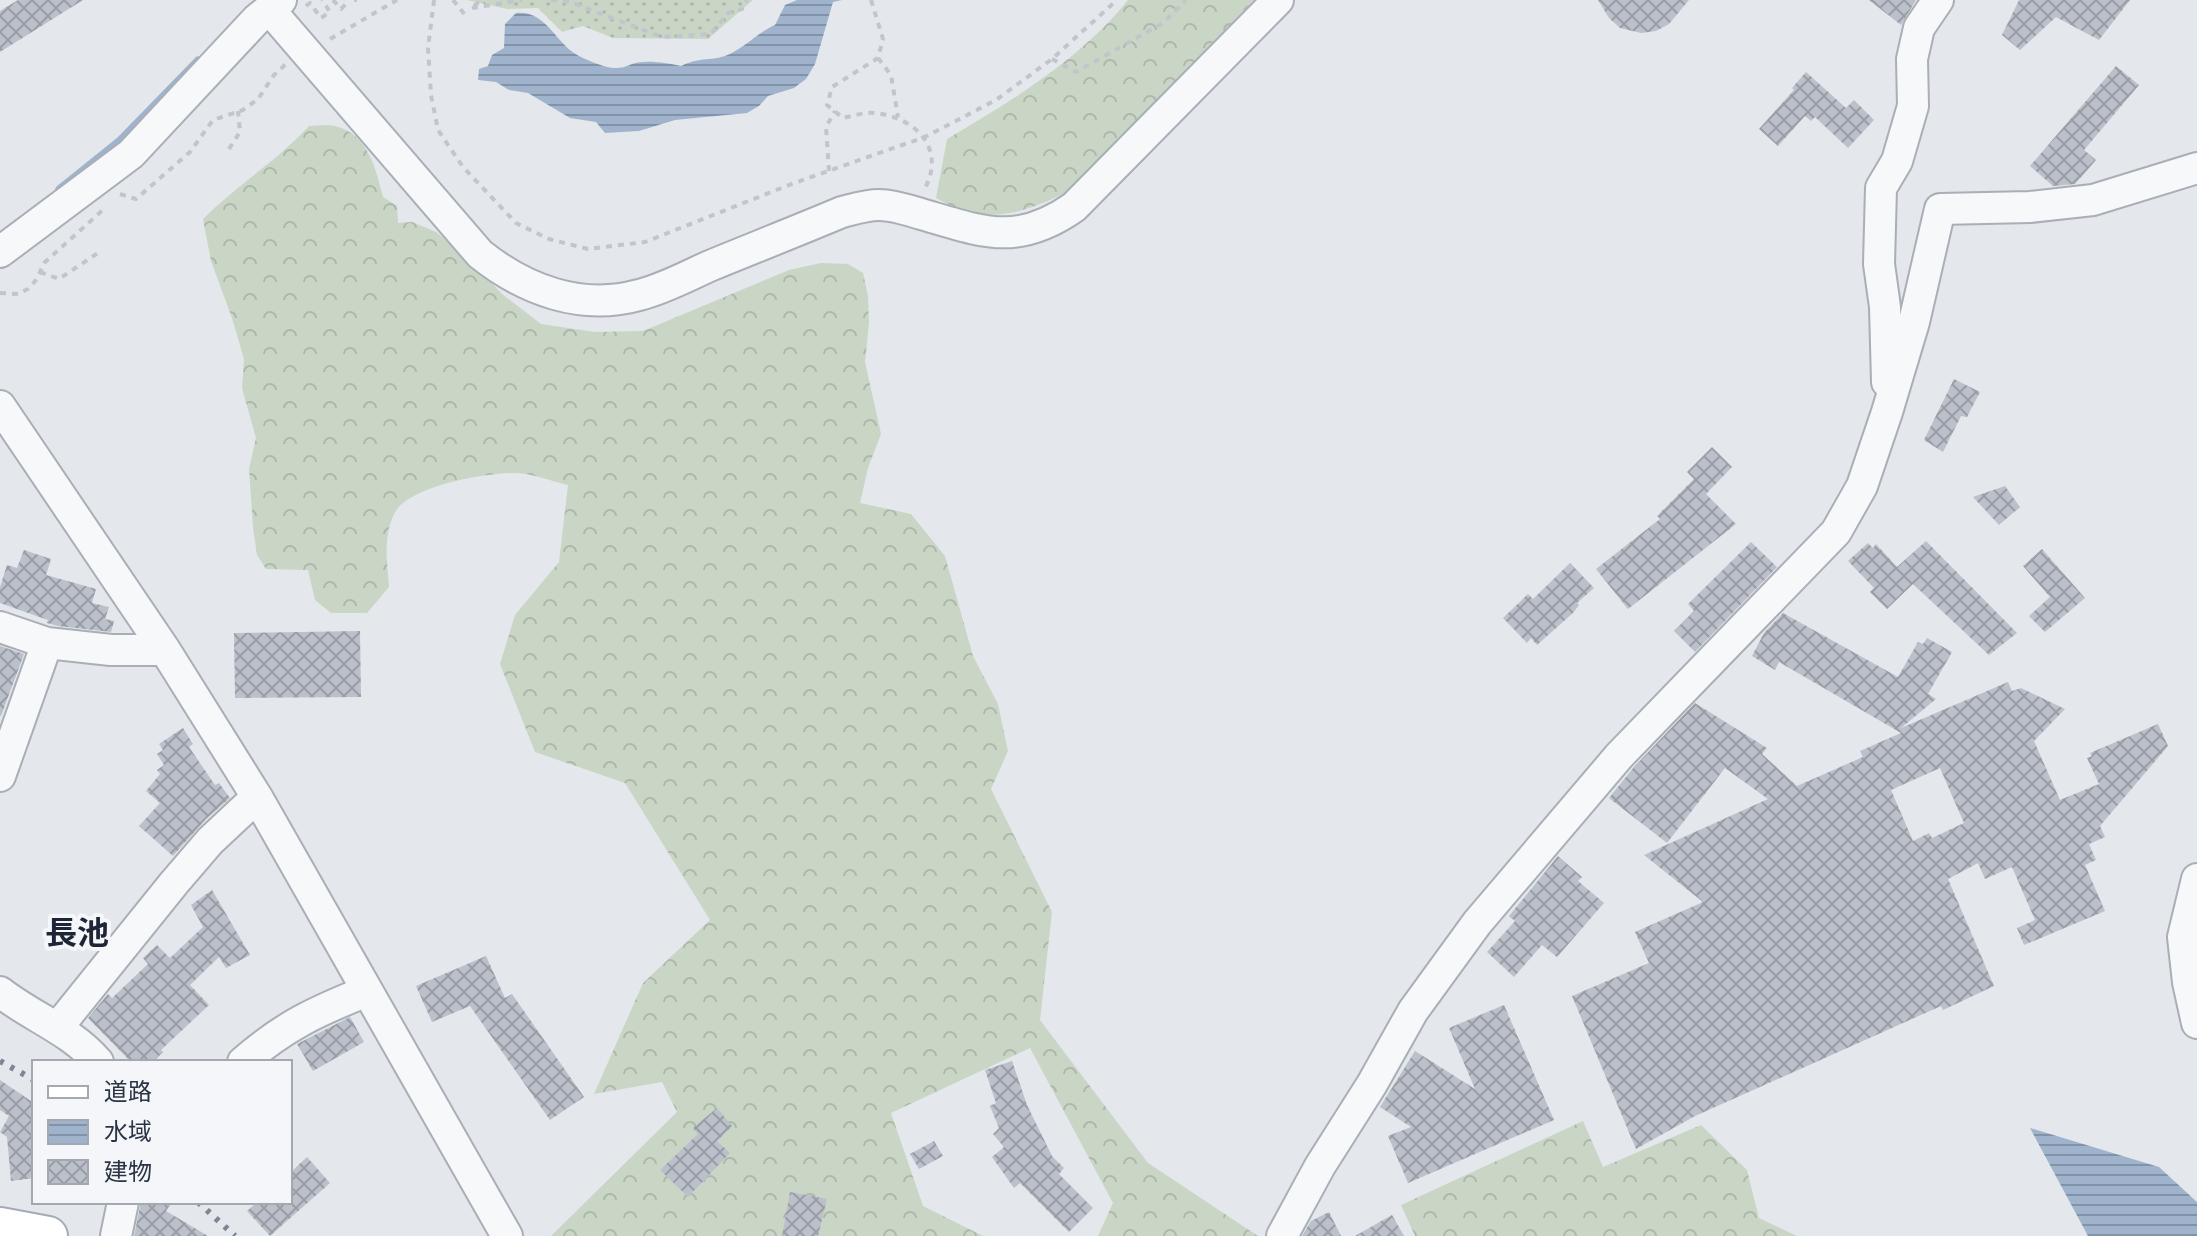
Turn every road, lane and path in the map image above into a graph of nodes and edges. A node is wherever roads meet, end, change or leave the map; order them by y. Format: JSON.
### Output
{"nodes":[{"id":1,"x":322,"y":0,"type":"edge"},
{"id":2,"x":333,"y":0,"type":"edge"},
{"id":3,"x":345,"y":0,"type":"edge"},
{"id":4,"x":397,"y":0,"type":"edge"},
{"id":5,"x":434,"y":0,"type":"edge"},
{"id":6,"x":453,"y":0,"type":"edge"},
{"id":7,"x":481,"y":0,"type":"edge"},
{"id":8,"x":522,"y":0,"type":"edge"},
{"id":9,"x":551,"y":0,"type":"edge"},
{"id":10,"x":747,"y":0,"type":"edge"},
{"id":11,"x":871,"y":0,"type":"edge"},
{"id":12,"x":1117,"y":0,"type":"edge"},
{"id":13,"x":1186,"y":0,"type":"edge"},
{"id":14,"x":1278,"y":0,"type":"edge"},
{"id":15,"x":1938,"y":0,"type":"edge"},
{"id":16,"x":285,"y":6,"type":"edge"},
{"id":17,"x":465,"y":15,"type":"dead end"},
{"id":18,"x":345,"y":29,"type":"dead end"},
{"id":19,"x":317,"y":40,"type":"junction"},
{"id":20,"x":878,"y":58,"type":"junction"},
{"id":21,"x":1052,"y":59,"type":"junction"},
{"id":22,"x":238,"y":111,"type":"junction"},
{"id":23,"x":835,"y":111,"type":"junction"},
{"id":24,"x":898,"y":117,"type":"junction"},
{"id":25,"x":925,"y":137,"type":"junction"},
{"id":26,"x":229,"y":149,"type":"dead end"},
{"id":27,"x":2197,"y":168,"type":"edge"},
{"id":28,"x":829,"y":171,"type":"junction"},
{"id":29,"x":923,"y":191,"type":"dead end"},
{"id":30,"x":0,"y":252,"type":"edge"},
{"id":31,"x":98,"y":253,"type":"dead end"},
{"id":32,"x":40,"y":272,"type":"junction"},
{"id":33,"x":0,"y":293,"type":"edge"},
{"id":34,"x":0,"y":406,"type":"edge"},
{"id":35,"x":1887,"y":412,"type":"junction"},
{"id":36,"x":0,"y":627,"type":"edge"},
{"id":37,"x":47,"y":643,"type":"junction"},
{"id":38,"x":165,"y":650,"type":"junction"},
{"id":39,"x":0,"y":776,"type":"edge"},
{"id":40,"x":257,"y":797,"type":"junction"},
{"id":41,"x":2197,"y":879,"type":"edge"},
{"id":42,"x":367,"y":991,"type":"junction"},
{"id":43,"x":0,"y":992,"type":"edge"},
{"id":44,"x":2197,"y":1023,"type":"edge"},
{"id":45,"x":58,"y":1027,"type":"junction"},
{"id":46,"x":96,"y":1060,"type":"edge"},
{"id":47,"x":246,"y":1060,"type":"edge"},
{"id":48,"x":123,"y":1204,"type":"edge"},
{"id":49,"x":116,"y":1236,"type":"edge"},
{"id":50,"x":507,"y":1236,"type":"edge"},
{"id":51,"x":1282,"y":1236,"type":"edge"}],
"edges":[{"from":1,"to":16,"type":"path"},
{"from":2,"to":3,"type":"path"},
{"from":4,"to":18,"type":"path"},
{"from":5,"to":28,"type":"path"},
{"from":6,"to":17,"type":"path"},
{"from":7,"to":8,"type":"path"},
{"from":9,"to":10,"type":"path"},
{"from":11,"to":20,"type":"path"},
{"from":12,"to":21,"type":"path"},
{"from":13,"to":21,"type":"path"},
{"from":14,"to":19,"type":"street"},
{"from":15,"to":35,"type":"street"},
{"from":16,"to":19,"type":"street"},
{"from":16,"to":30,"type":"street"},
{"from":19,"to":22,"type":"path"},
{"from":20,"to":23,"type":"path"},
{"from":20,"to":24,"type":"path"},
{"from":21,"to":25,"type":"path"},
{"from":22,"to":26,"type":"path"},
{"from":22,"to":32,"type":"path"},
{"from":23,"to":24,"type":"path"},
{"from":23,"to":28,"type":"path"},
{"from":24,"to":25,"type":"path"},
{"from":25,"to":28,"type":"path"},
{"from":25,"to":29,"type":"path"},
{"from":27,"to":35,"type":"street"},
{"from":31,"to":32,"type":"path"},
{"from":32,"to":33,"type":"path"},
{"from":34,"to":38,"type":"street"},
{"from":35,"to":51,"type":"street"},
{"from":36,"to":37,"type":"street"},
{"from":37,"to":38,"type":"street"},
{"from":37,"to":39,"type":"street"},
{"from":38,"to":40,"type":"street"},
{"from":40,"to":42,"type":"street"},
{"from":40,"to":45,"type":"street"},
{"from":41,"to":44,"type":"street"},
{"from":42,"to":47,"type":"street"},
{"from":42,"to":50,"type":"street"},
{"from":43,"to":45,"type":"street"},
{"from":45,"to":46,"type":"street"},
{"from":48,"to":49,"type":"street"}]}
